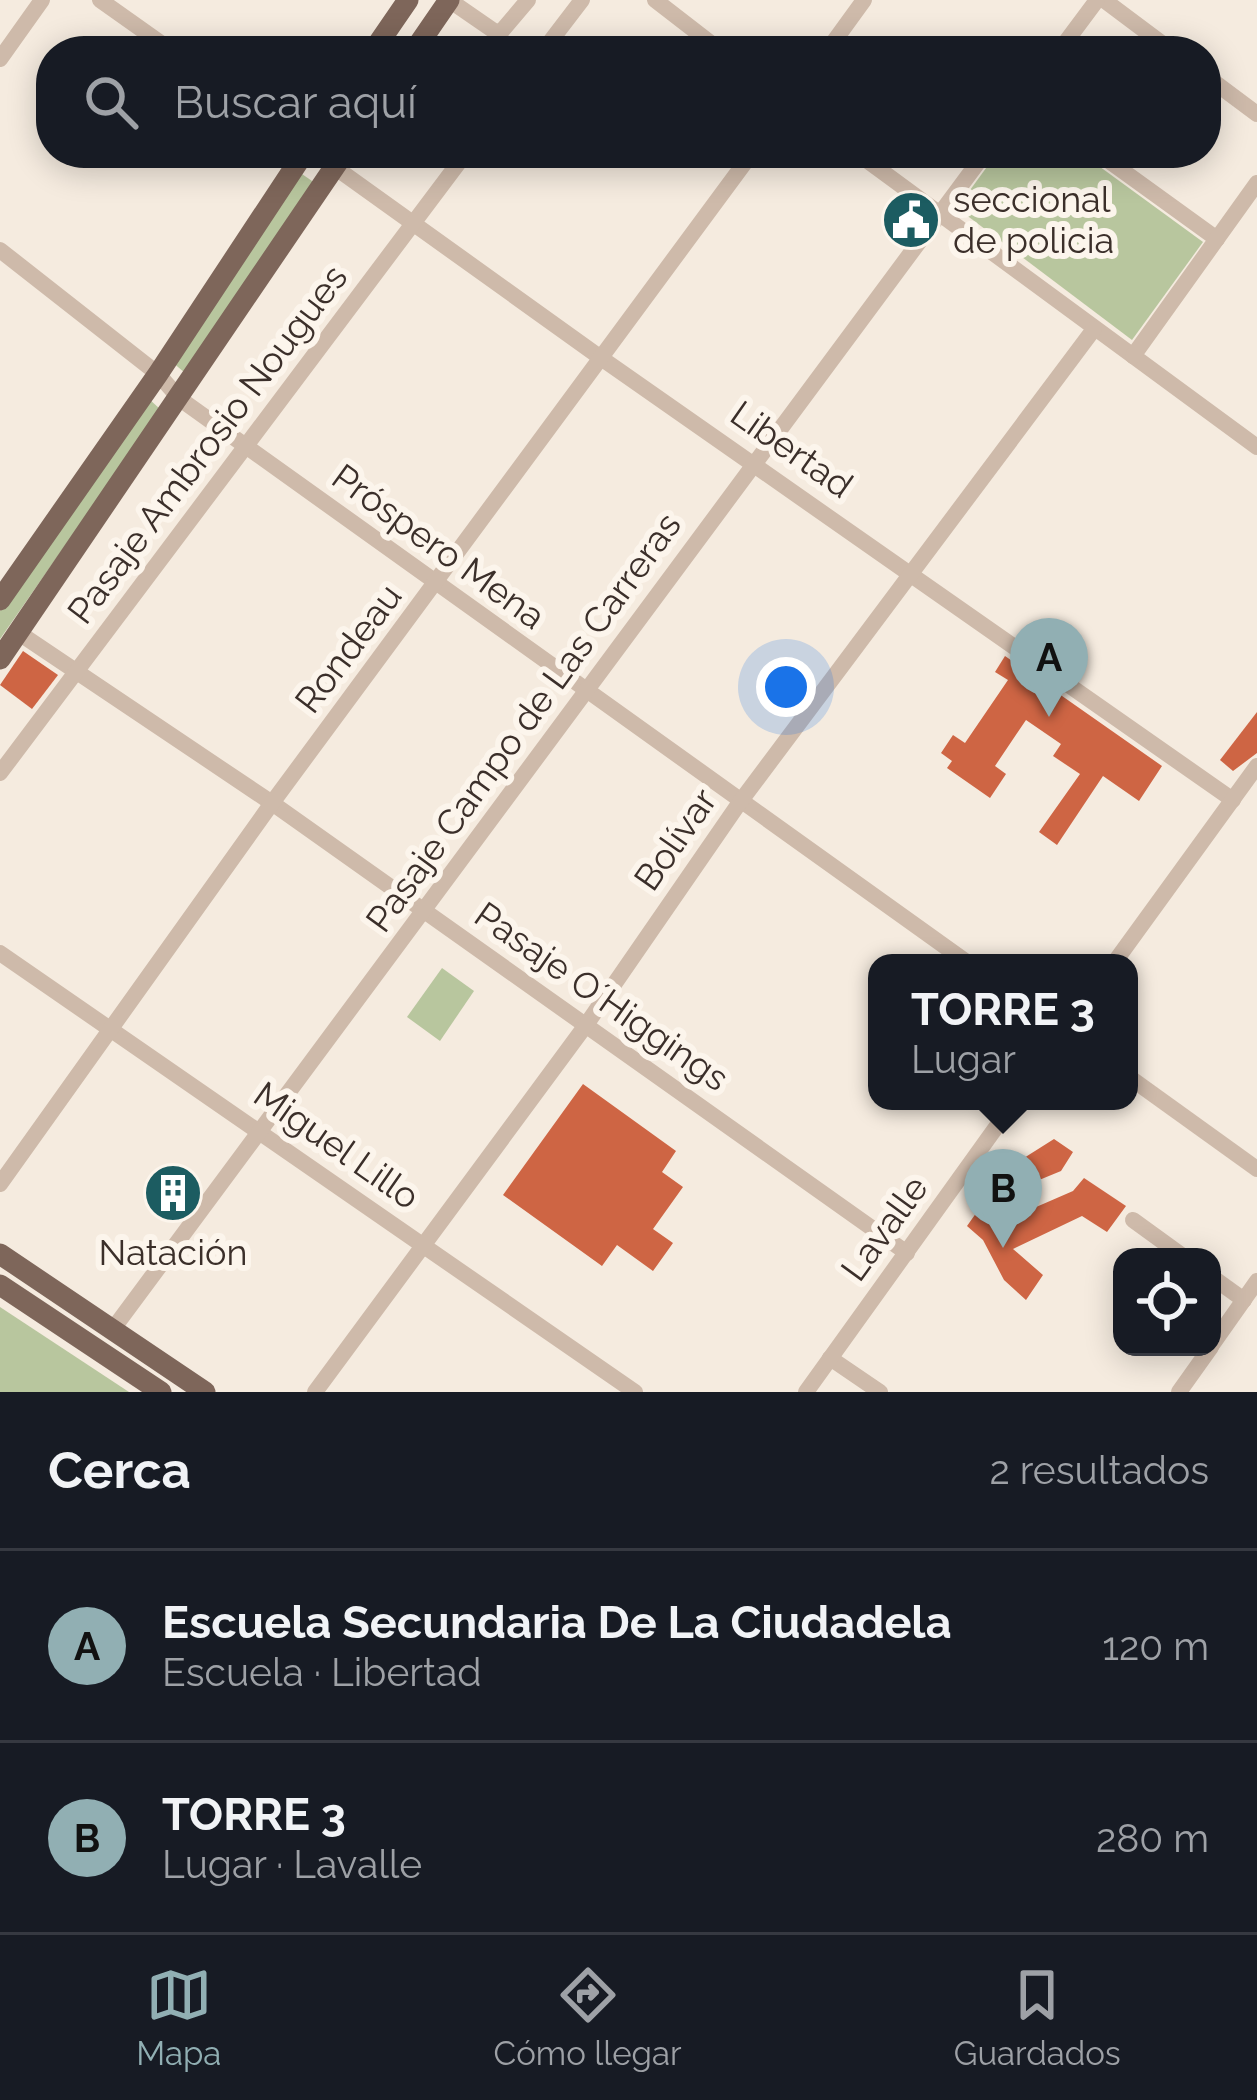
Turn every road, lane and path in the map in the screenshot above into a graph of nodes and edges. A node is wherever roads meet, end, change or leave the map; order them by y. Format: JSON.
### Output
{"nodes":[{"id":1,"x":43,"y":0,"type":"edge"},
{"id":2,"x":100,"y":0,"type":"edge"},
{"id":3,"x":449,"y":0,"type":"edge"},
{"id":4,"x":528,"y":0,"type":"edge"},
{"id":5,"x":582,"y":0,"type":"edge"},
{"id":6,"x":864,"y":0,"type":"edge"},
{"id":7,"x":1101,"y":0,"type":"edge"},
{"id":8,"x":659,"y":1,"type":"edge"},
{"id":9,"x":396,"y":4,"type":"edge"},
{"id":10,"x":151,"y":36,"type":"edge"},
{"id":11,"x":380,"y":36,"type":"edge"},
{"id":12,"x":424,"y":36,"type":"edge"},
{"id":13,"x":554,"y":36,"type":"edge"},
{"id":14,"x":703,"y":36,"type":"edge"},
{"id":15,"x":838,"y":36,"type":"edge"},
{"id":16,"x":1072,"y":36,"type":"edge"},
{"id":17,"x":1151,"y":36,"type":"edge"},
{"id":18,"x":0,"y":58,"type":"edge"},
{"id":19,"x":1221,"y":87,"type":"edge"},
{"id":20,"x":1257,"y":114,"type":"edge"},
{"id":21,"x":294,"y":168,"type":"edge"},
{"id":22,"x":335,"y":168,"type":"edge"},
{"id":23,"x":349,"y":168,"type":"edge"},
{"id":24,"x":455,"y":168,"type":"edge"},
{"id":25,"x":741,"y":168,"type":"edge"},
{"id":26,"x":877,"y":168,"type":"edge"},
{"id":27,"x":974,"y":168,"type":"edge"},
{"id":28,"x":1119,"y":168,"type":"edge"},
{"id":29,"x":1257,"y":183,"type":"edge"},
{"id":30,"x":940,"y":214,"type":"junction"},
{"id":31,"x":412,"y":224,"type":"junction"},
{"id":32,"x":1216,"y":239,"type":"junction"},
{"id":33,"x":0,"y":250,"type":"edge"},
{"id":34,"x":1094,"y":328,"type":"junction"},
{"id":35,"x":1133,"y":356,"type":"junction"},
{"id":36,"x":601,"y":358,"type":"junction"},
{"id":37,"x":158,"y":374,"type":"junction"},
{"id":38,"x":180,"y":399,"type":"junction"},
{"id":39,"x":247,"y":447,"type":"junction"},
{"id":40,"x":1257,"y":447,"type":"edge"},
{"id":41,"x":755,"y":463,"type":"junction"},
{"id":42,"x":913,"y":573,"type":"junction"},
{"id":43,"x":436,"y":586,"type":"junction"},
{"id":44,"x":0,"y":600,"type":"edge"},
{"id":45,"x":19,"y":633,"type":"junction"},
{"id":46,"x":0,"y":659,"type":"edge"},
{"id":47,"x":78,"y":672,"type":"junction"},
{"id":48,"x":587,"y":694,"type":"junction"},
{"id":49,"x":1255,"y":772,"type":"edge"},
{"id":50,"x":0,"y":773,"type":"edge"},
{"id":51,"x":1233,"y":800,"type":"junction"},
{"id":52,"x":740,"y":802,"type":"junction"},
{"id":53,"x":272,"y":803,"type":"junction"},
{"id":54,"x":425,"y":911,"type":"junction"},
{"id":55,"x":0,"y":952,"type":"edge"},
{"id":56,"x":955,"y":954,"type":"edge"},
{"id":57,"x":1121,"y":954,"type":"edge"},
{"id":58,"x":586,"y":1025,"type":"junction"},
{"id":59,"x":109,"y":1027,"type":"junction"},
{"id":60,"x":1138,"y":1083,"type":"edge"},
{"id":61,"x":1009,"y":1110,"type":"edge"},
{"id":62,"x":261,"y":1132,"type":"junction"},
{"id":63,"x":1257,"y":1169,"type":"edge"},
{"id":64,"x":0,"y":1184,"type":"edge"},
{"id":65,"x":1133,"y":1220,"type":"dead end"},
{"id":66,"x":424,"y":1247,"type":"junction"},
{"id":67,"x":1172,"y":1248,"type":"edge"},
{"id":68,"x":908,"y":1253,"type":"junction"},
{"id":69,"x":0,"y":1254,"type":"edge"},
{"id":70,"x":1257,"y":1281,"type":"edge"},
{"id":71,"x":1221,"y":1283,"type":"edge"},
{"id":72,"x":0,"y":1285,"type":"edge"},
{"id":73,"x":1244,"y":1300,"type":"junction"},
{"id":74,"x":112,"y":1329,"type":"junction"},
{"id":75,"x":1221,"y":1332,"type":"edge"},
{"id":76,"x":1204,"y":1356,"type":"edge"},
{"id":77,"x":830,"y":1358,"type":"junction"},
{"id":78,"x":160,"y":1392,"type":"edge"},
{"id":79,"x":205,"y":1392,"type":"edge"},
{"id":80,"x":315,"y":1392,"type":"edge"},
{"id":81,"x":635,"y":1392,"type":"edge"},
{"id":82,"x":806,"y":1392,"type":"edge"},
{"id":83,"x":880,"y":1392,"type":"edge"},
{"id":84,"x":1179,"y":1392,"type":"edge"}],
"edges":[{"from":1,"to":18,"type":"street"},
{"from":2,"to":10,"type":"street"},
{"from":3,"to":4,"type":"street"},
{"from":3,"to":12,"type":"main road"},
{"from":5,"to":13,"type":"street"},
{"from":6,"to":15,"type":"street"},
{"from":7,"to":16,"type":"street"},
{"from":7,"to":17,"type":"street"},
{"from":8,"to":14,"type":"street"},
{"from":9,"to":11,"type":"main road"},
{"from":19,"to":20,"type":"street"},
{"from":21,"to":37,"type":"main road"},
{"from":22,"to":38,"type":"main road"},
{"from":23,"to":31,"type":"street","name":"Libertad"},
{"from":24,"to":31,"type":"street","name":"Pasaje Ambrosio Nougues"},
{"from":25,"to":36,"type":"street","name":"Rondeau"},
{"from":26,"to":30,"type":"street"},
{"from":27,"to":30,"type":"street","name":"Pasaje Campo de Las Carreras"},
{"from":28,"to":32,"type":"street"},
{"from":29,"to":32,"type":"street"},
{"from":30,"to":34,"type":"street"},
{"from":30,"to":41,"type":"street","name":"Pasaje Campo de Las Carreras"},
{"from":31,"to":36,"type":"street","name":"Libertad"},
{"from":31,"to":39,"type":"street","name":"Pasaje Ambrosio Nougues"},
{"from":32,"to":35,"type":"street"},
{"from":33,"to":37,"type":"street","name":"Próspero Mena"},
{"from":34,"to":35,"type":"street"},
{"from":34,"to":42,"type":"street","name":"Bolívar"},
{"from":35,"to":40,"type":"street"},
{"from":36,"to":41,"type":"street","name":"Libertad"},
{"from":36,"to":43,"type":"street","name":"Rondeau"},
{"from":37,"to":38,"type":"street","name":"Próspero Mena"},
{"from":37,"to":44,"type":"main road"},
{"from":38,"to":39,"type":"street","name":"Próspero Mena"},
{"from":38,"to":45,"type":"main road"},
{"from":39,"to":43,"type":"street","name":"Próspero Mena"},
{"from":39,"to":47,"type":"street","name":"Pasaje Ambrosio Nougues"},
{"from":41,"to":42,"type":"street","name":"Libertad"},
{"from":41,"to":48,"type":"street","name":"Pasaje Campo de Las Carreras"},
{"from":42,"to":51,"type":"street","name":"Libertad"},
{"from":42,"to":52,"type":"street","name":"Bolívar"},
{"from":43,"to":48,"type":"street","name":"Próspero Mena"},
{"from":43,"to":53,"type":"street","name":"Rondeau"},
{"from":45,"to":46,"type":"main road"},
{"from":45,"to":47,"type":"street","name":"Pasaje O´Higgings"},
{"from":47,"to":50,"type":"street","name":"Pasaje Ambrosio Nougues"},
{"from":47,"to":53,"type":"street","name":"Pasaje O´Higgings"},
{"from":48,"to":52,"type":"street","name":"Próspero Mena"},
{"from":48,"to":54,"type":"street","name":"Pasaje Campo de Las Carreras"},
{"from":49,"to":51,"type":"street"},
{"from":51,"to":57,"type":"street"},
{"from":52,"to":56,"type":"street","name":"Próspero Mena"},
{"from":52,"to":58,"type":"street","name":"Bolívar"},
{"from":53,"to":54,"type":"street","name":"Pasaje O´Higgings"},
{"from":53,"to":59,"type":"street","name":"Rondeau"},
{"from":54,"to":58,"type":"street","name":"Pasaje O´Higgings"},
{"from":54,"to":62,"type":"street","name":"Pasaje Campo de Las Carreras"},
{"from":55,"to":59,"type":"street","name":"Miguel Lillo"},
{"from":58,"to":66,"type":"street","name":"Bolívar"},
{"from":58,"to":68,"type":"street","name":"Pasaje O´Higgings"},
{"from":59,"to":62,"type":"street","name":"Miguel Lillo"},
{"from":59,"to":64,"type":"street","name":"Rondeau"},
{"from":60,"to":63,"type":"street"},
{"from":61,"to":68,"type":"street","name":"Lavalle"},
{"from":62,"to":66,"type":"street","name":"Miguel Lillo"},
{"from":62,"to":74,"type":"street","name":"Pasaje Campo de Las Carreras"},
{"from":65,"to":67,"type":"street"},
{"from":66,"to":80,"type":"street","name":"Bolívar"},
{"from":66,"to":81,"type":"street","name":"Miguel Lillo"},
{"from":68,"to":77,"type":"street","name":"Lavalle"},
{"from":69,"to":74,"type":"main road"},
{"from":70,"to":73,"type":"street"},
{"from":71,"to":73,"type":"street"},
{"from":72,"to":78,"type":"main road"},
{"from":73,"to":75,"type":"street"},
{"from":74,"to":79,"type":"main road"},
{"from":76,"to":84,"type":"street"},
{"from":77,"to":82,"type":"street","name":"Lavalle"},
{"from":77,"to":83,"type":"street"}]}
